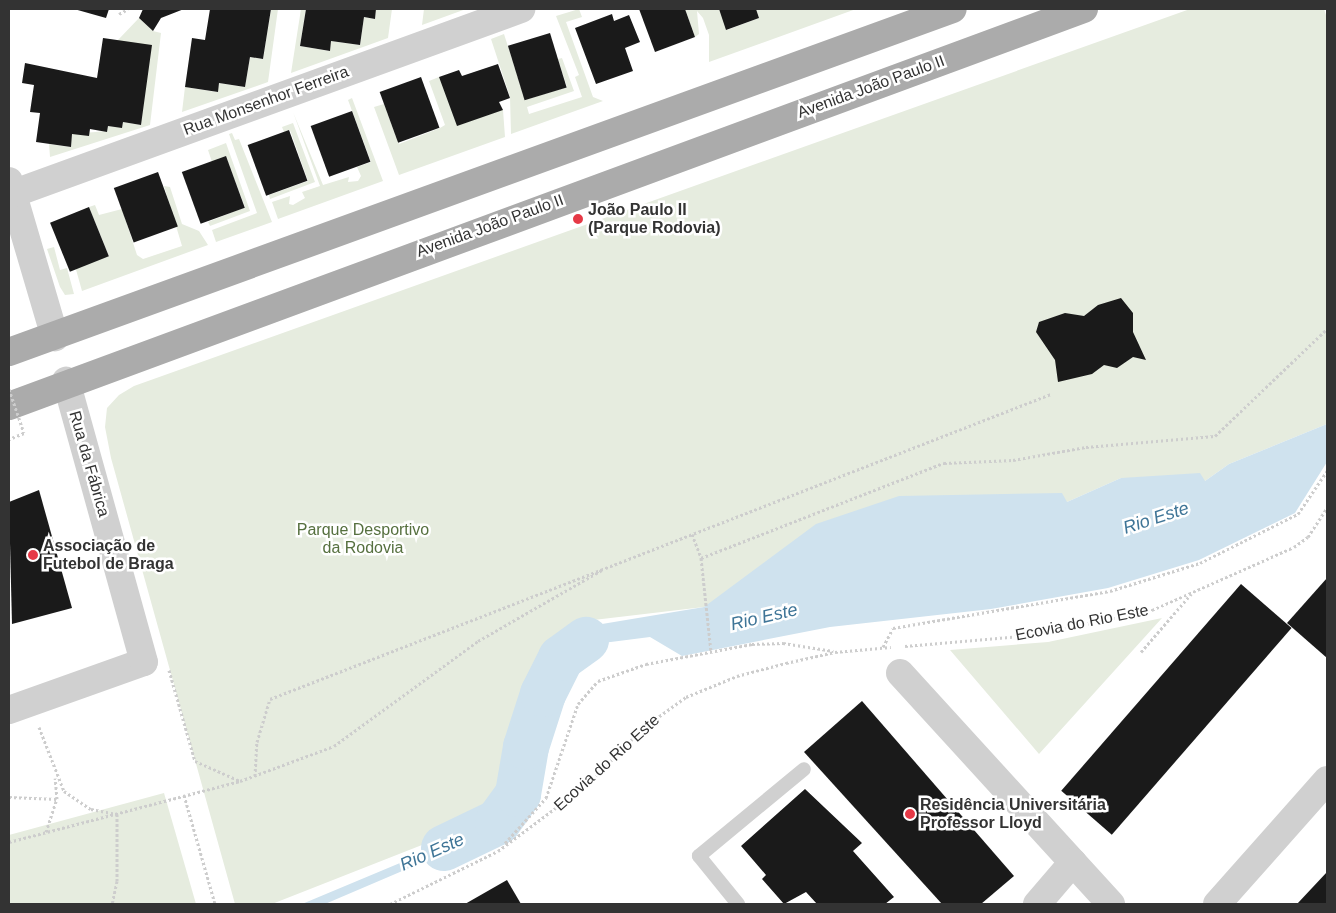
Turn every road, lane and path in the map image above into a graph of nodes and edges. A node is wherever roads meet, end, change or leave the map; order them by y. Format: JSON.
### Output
{"nodes":[{"id":1,"x":128,"y":9,"type":"edge"},
{"id":2,"x":521,"y":9,"type":"edge"},
{"id":3,"x":953,"y":9,"type":"edge"},
{"id":4,"x":1084,"y":9,"type":"edge"},
{"id":5,"x":119,"y":14,"type":"dead end"},
{"id":6,"x":11,"y":187,"type":"edge"},
{"id":7,"x":1327,"y":329,"type":"edge"},
{"id":8,"x":55,"y":337,"type":"junction"},
{"id":9,"x":9,"y":352,"type":"edge"},
{"id":10,"x":9,"y":363,"type":"edge"},
{"id":11,"x":66,"y":381,"type":"junction"},
{"id":12,"x":9,"y":391,"type":"edge"},
{"id":13,"x":1051,"y":394,"type":"dead end"},
{"id":14,"x":9,"y":406,"type":"edge"},
{"id":15,"x":9,"y":439,"type":"edge"},
{"id":16,"x":1327,"y":471,"type":"edge"},
{"id":17,"x":1327,"y":508,"type":"edge"},
{"id":18,"x":692,"y":533,"type":"junction"},
{"id":19,"x":701,"y":558,"type":"junction"},
{"id":20,"x":614,"y":564,"type":"junction"},
{"id":21,"x":1192,"y":594,"type":"junction"},
{"id":22,"x":883,"y":648,"type":"junction"},
{"id":23,"x":710,"y":651,"type":"junction"},
{"id":24,"x":836,"y":652,"type":"junction"},
{"id":25,"x":1141,"y":652,"type":"dead end"},
{"id":26,"x":156,"y":663,"type":"junction"},
{"id":27,"x":900,"y":673,"type":"dead end"},
{"id":28,"x":20,"y":706,"type":"edge"},
{"id":29,"x":804,"y":769,"type":"dead end"},
{"id":30,"x":55,"y":776,"type":"junction"},
{"id":31,"x":255,"y":776,"type":"junction"},
{"id":32,"x":1327,"y":780,"type":"edge"},
{"id":33,"x":240,"y":782,"type":"junction"},
{"id":34,"x":184,"y":795,"type":"junction"},
{"id":35,"x":9,"y":797,"type":"edge"},
{"id":36,"x":58,"y":799,"type":"junction"},
{"id":37,"x":117,"y":814,"type":"junction"},
{"id":38,"x":46,"y":833,"type":"junction"},
{"id":39,"x":9,"y":842,"type":"edge"},
{"id":40,"x":498,"y":851,"type":"junction"},
{"id":41,"x":1073,"y":862,"type":"junction"},
{"id":42,"x":112,"y":904,"type":"edge"},
{"id":43,"x":215,"y":904,"type":"edge"},
{"id":44,"x":390,"y":904,"type":"edge"},
{"id":45,"x":738,"y":904,"type":"edge"},
{"id":46,"x":1036,"y":904,"type":"edge"},
{"id":47,"x":1111,"y":904,"type":"edge"},
{"id":48,"x":1218,"y":904,"type":"edge"}],
"edges":[{"from":1,"to":5,"type":"path"},
{"from":2,"to":6,"type":"street","name":"Rua Monsenhor Ferreira"},
{"from":3,"to":8,"type":"main road"},
{"from":4,"to":11,"type":"main road","name":"Avenida João Paulo II"},
{"from":6,"to":8,"type":"street"},
{"from":7,"to":19,"type":"path"},
{"from":8,"to":9,"type":"main road"},
{"from":8,"to":10,"type":"main road"},
{"from":11,"to":12,"type":"main road","name":"Avenida João Paulo II"},
{"from":11,"to":14,"type":"main road","name":"Avenida João Paulo II"},
{"from":11,"to":26,"type":"street","name":"Rua da Fábrica"},
{"from":12,"to":15,"type":"path","bridge":true},
{"from":13,"to":18,"type":"path"},
{"from":16,"to":22,"type":"path"},
{"from":17,"to":21,"type":"path","name":"Ecovia do Rio Este"},
{"from":18,"to":19,"type":"path"},
{"from":18,"to":20,"type":"path"},
{"from":19,"to":23,"type":"path"},
{"from":20,"to":31,"type":"path"},
{"from":20,"to":31,"type":"path"},
{"from":21,"to":22,"type":"path","name":"Ecovia do Rio Este"},
{"from":21,"to":25,"type":"path"},
{"from":22,"to":24,"type":"path","name":"Ecovia do Rio Este"},
{"from":23,"to":24,"type":"path","name":"Ecovia do Rio Este"},
{"from":23,"to":40,"type":"path","name":"Ecovia do Rio Este"},
{"from":24,"to":40,"type":"path","name":"Ecovia do Rio Este"},
{"from":26,"to":28,"type":"street"},
{"from":26,"to":33,"type":"path"},
{"from":27,"to":41,"type":"street"},
{"from":28,"to":30,"type":"path"},
{"from":29,"to":45,"type":"lane"},
{"from":30,"to":36,"type":"path"},
{"from":30,"to":37,"type":"path"},
{"from":31,"to":33,"type":"path"},
{"from":32,"to":48,"type":"street"},
{"from":33,"to":34,"type":"path"},
{"from":34,"to":37,"type":"path"},
{"from":34,"to":43,"type":"path"},
{"from":35,"to":36,"type":"path"},
{"from":36,"to":38,"type":"path"},
{"from":37,"to":38,"type":"path"},
{"from":37,"to":42,"type":"path"},
{"from":38,"to":39,"type":"path"},
{"from":40,"to":44,"type":"path","name":"Ecovia do Rio Este"},
{"from":41,"to":46,"type":"street"},
{"from":41,"to":47,"type":"street"}]}
